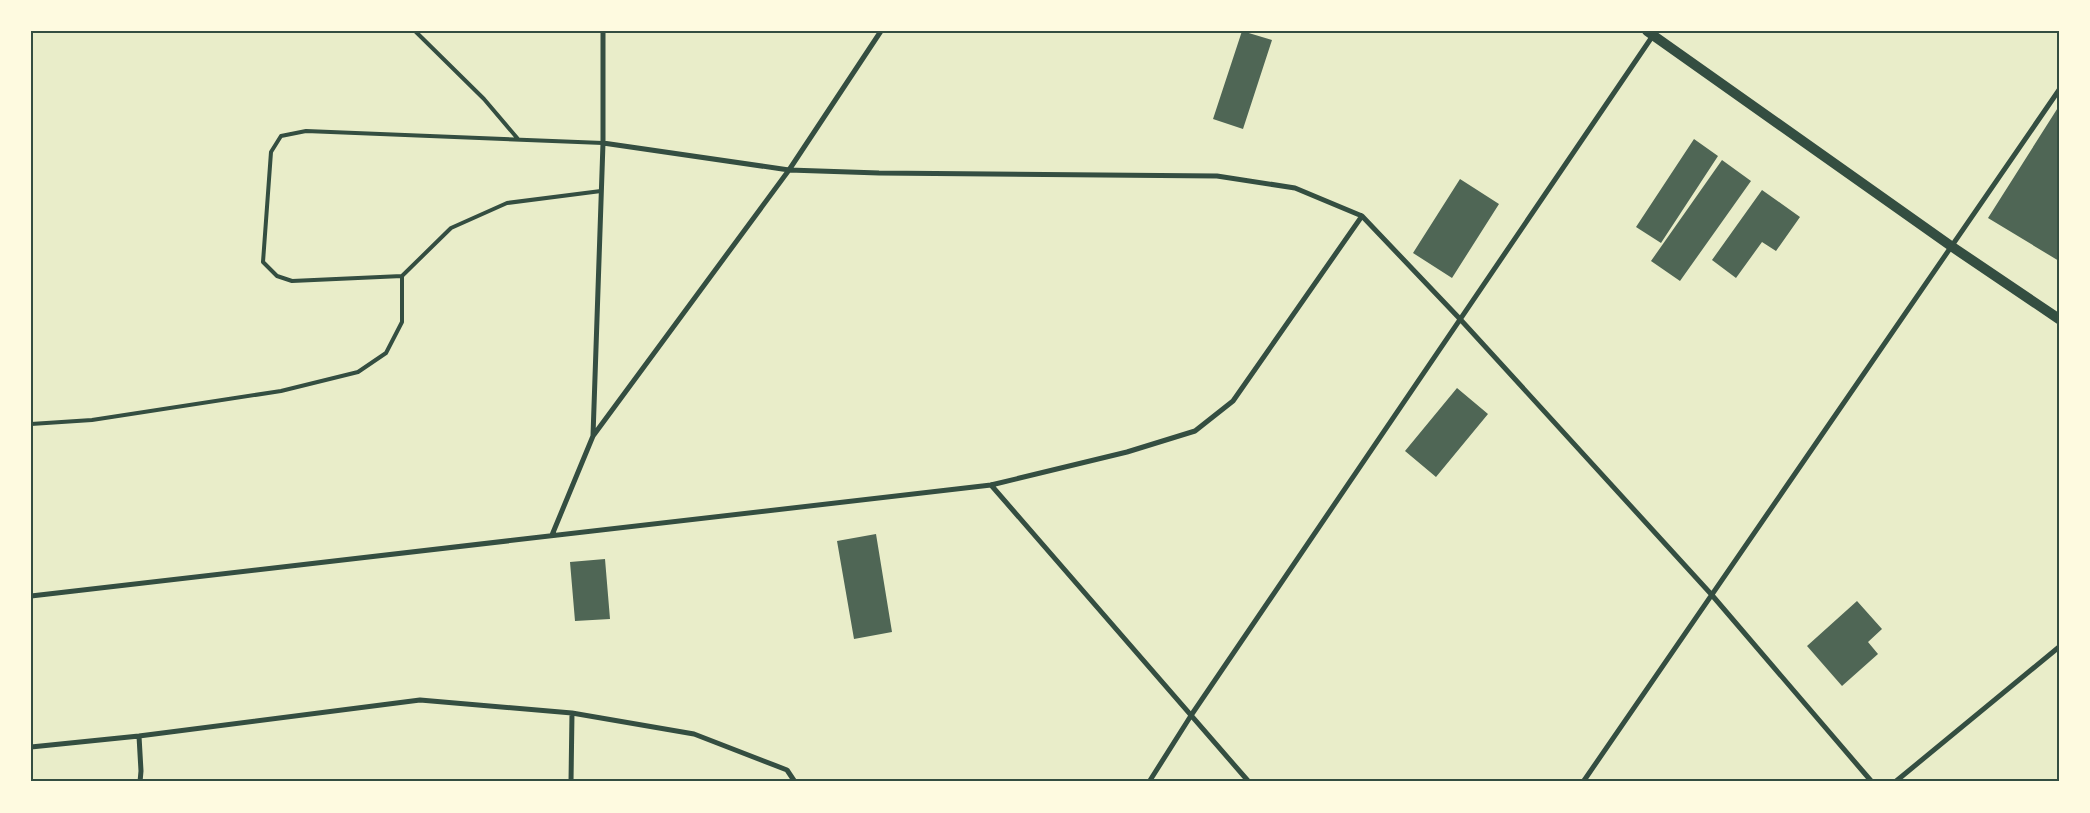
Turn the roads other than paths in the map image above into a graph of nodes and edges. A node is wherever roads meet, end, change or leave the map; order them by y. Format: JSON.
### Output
{"nodes":[{"id":1,"x":415,"y":31,"type":"edge"},
{"id":2,"x":603,"y":31,"type":"edge"},
{"id":3,"x":881,"y":31,"type":"edge"},
{"id":4,"x":1652,"y":33,"type":"edge"},
{"id":5,"x":2059,"y":90,"type":"edge"},
{"id":6,"x":518,"y":140,"type":"junction"},
{"id":7,"x":603,"y":143,"type":"junction"},
{"id":8,"x":789,"y":170,"type":"junction"},
{"id":9,"x":601,"y":191,"type":"junction"},
{"id":10,"x":1362,"y":216,"type":"junction"},
{"id":11,"x":1952,"y":246,"type":"junction"},
{"id":12,"x":402,"y":276,"type":"junction"},
{"id":13,"x":2059,"y":319,"type":"edge"},
{"id":14,"x":1460,"y":320,"type":"junction"},
{"id":15,"x":31,"y":424,"type":"edge"},
{"id":16,"x":593,"y":436,"type":"junction"},
{"id":17,"x":991,"y":485,"type":"junction"},
{"id":18,"x":552,"y":535,"type":"junction"},
{"id":19,"x":1711,"y":594,"type":"junction"},
{"id":20,"x":31,"y":596,"type":"edge"},
{"id":21,"x":2059,"y":647,"type":"edge"},
{"id":22,"x":572,"y":713,"type":"junction"},
{"id":23,"x":1192,"y":714,"type":"junction"},
{"id":24,"x":139,"y":736,"type":"junction"},
{"id":25,"x":31,"y":747,"type":"edge"},
{"id":26,"x":140,"y":782,"type":"edge"},
{"id":27,"x":571,"y":782,"type":"edge"},
{"id":28,"x":795,"y":782,"type":"edge"},
{"id":29,"x":1148,"y":782,"type":"edge"},
{"id":30,"x":1250,"y":782,"type":"edge"},
{"id":31,"x":1583,"y":782,"type":"edge"},
{"id":32,"x":1872,"y":782,"type":"edge"},
{"id":33,"x":1895,"y":782,"type":"edge"}],
"edges":[{"from":1,"to":6,"type":"lane"},
{"from":2,"to":7,"type":"street"},
{"from":3,"to":8,"type":"street"},
{"from":4,"to":11,"type":"main road"},
{"from":4,"to":14,"type":"street"},
{"from":5,"to":11,"type":"street"},
{"from":6,"to":7,"type":"lane"},
{"from":6,"to":12,"type":"lane"},
{"from":7,"to":8,"type":"street"},
{"from":7,"to":9,"type":"street"},
{"from":8,"to":10,"type":"street"},
{"from":8,"to":16,"type":"street"},
{"from":9,"to":12,"type":"lane"},
{"from":9,"to":16,"type":"street"},
{"from":10,"to":14,"type":"street"},
{"from":10,"to":17,"type":"street"},
{"from":11,"to":13,"type":"main road"},
{"from":11,"to":19,"type":"street"},
{"from":12,"to":15,"type":"lane"},
{"from":14,"to":19,"type":"street"},
{"from":14,"to":23,"type":"street"},
{"from":16,"to":18,"type":"street"},
{"from":17,"to":18,"type":"street"},
{"from":17,"to":23,"type":"street"},
{"from":18,"to":20,"type":"street"},
{"from":19,"to":31,"type":"street"},
{"from":19,"to":32,"type":"street"},
{"from":21,"to":33,"type":"street"},
{"from":22,"to":24,"type":"street"},
{"from":22,"to":27,"type":"street"},
{"from":22,"to":28,"type":"street"},
{"from":23,"to":29,"type":"street"},
{"from":23,"to":30,"type":"street"},
{"from":24,"to":25,"type":"street"},
{"from":24,"to":26,"type":"street"}]}
